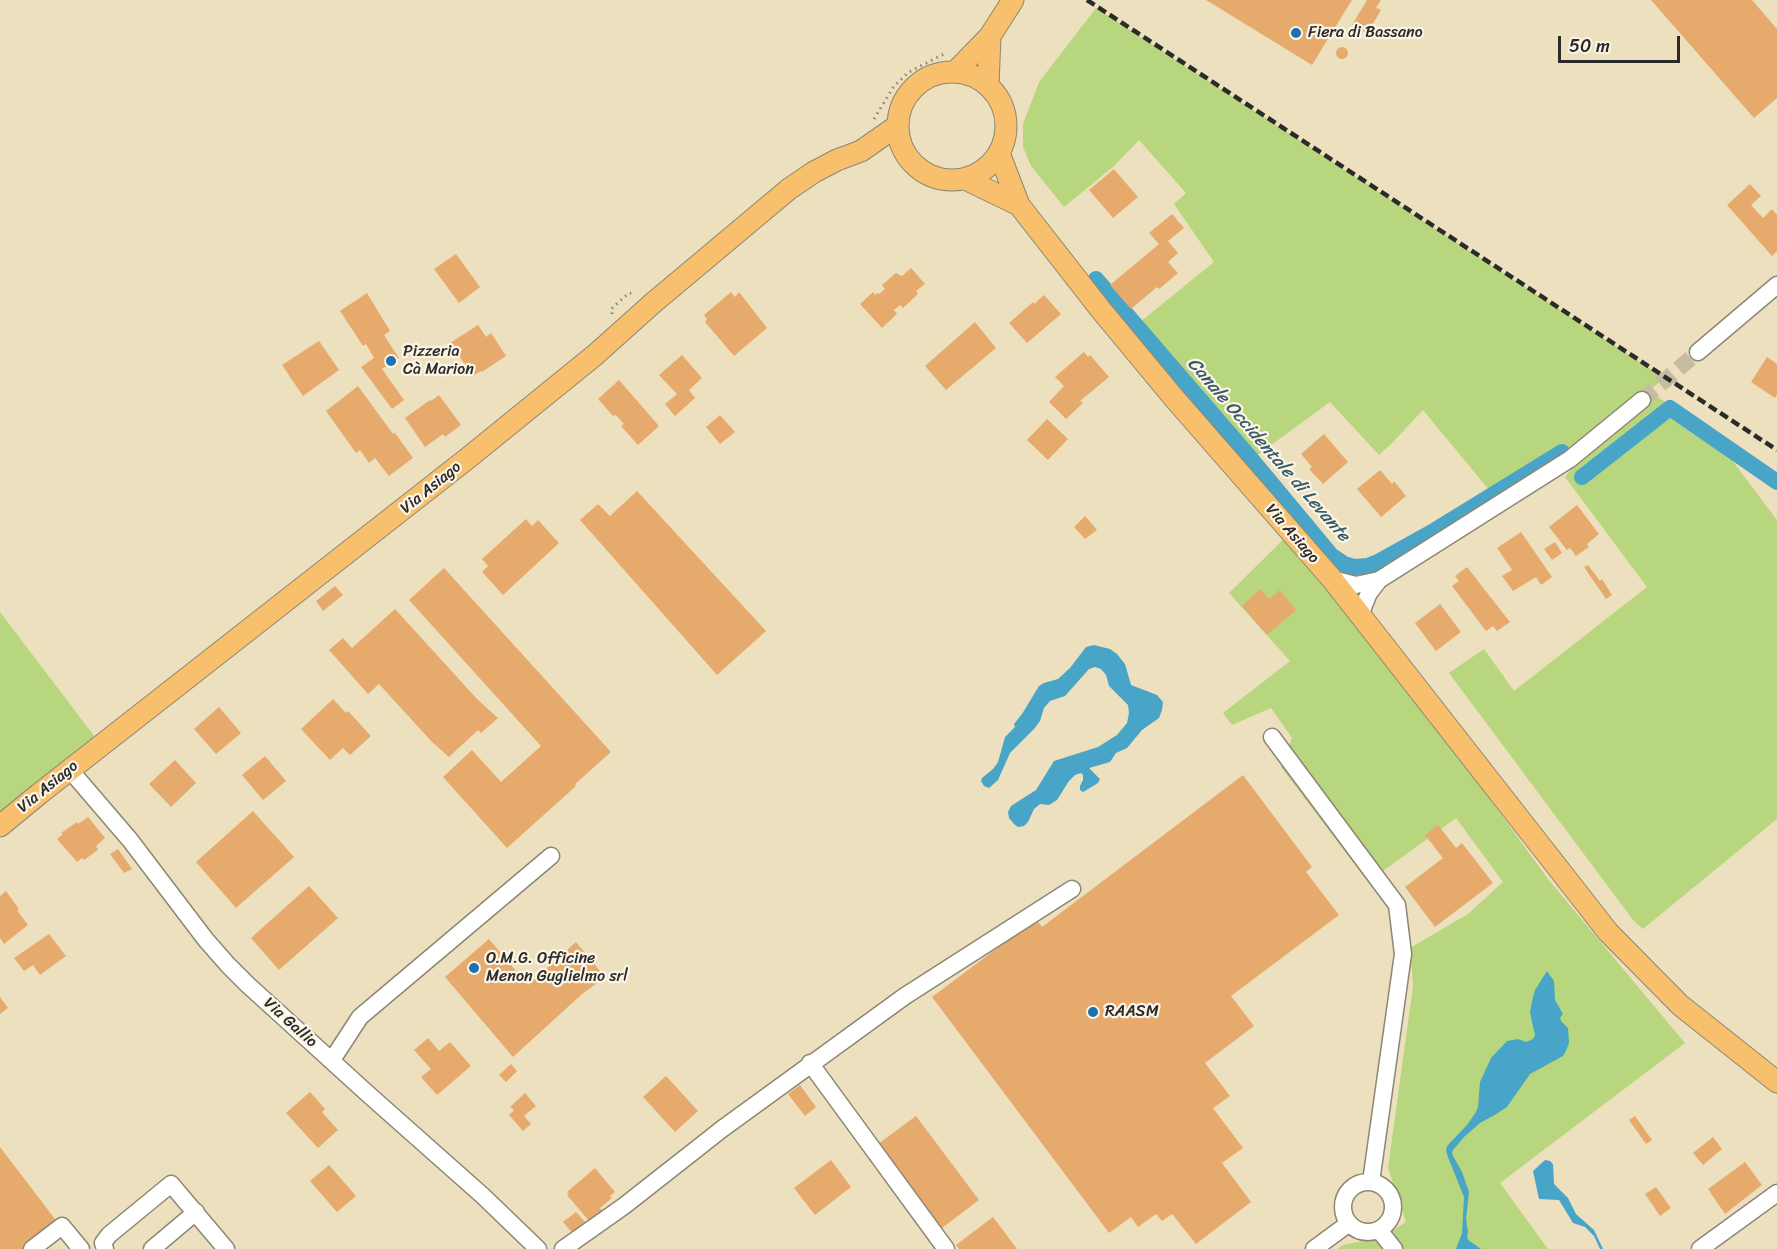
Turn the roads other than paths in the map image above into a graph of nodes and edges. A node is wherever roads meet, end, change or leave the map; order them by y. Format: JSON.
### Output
{"nodes":[{"id":1,"x":1013,"y":0,"type":"edge"},
{"id":2,"x":990,"y":36,"type":"junction"},
{"id":3,"x":951,"y":63,"type":"junction"},
{"id":4,"x":988,"y":86,"type":"junction"},
{"id":5,"x":897,"y":126,"type":"junction"},
{"id":6,"x":861,"y":151,"type":"junction"},
{"id":7,"x":904,"y":153,"type":"junction"},
{"id":8,"x":999,"y":153,"type":"junction"},
{"id":9,"x":965,"y":179,"type":"junction"},
{"id":10,"x":1019,"y":205,"type":"junction"},
{"id":11,"x":1777,"y":285,"type":"edge"},
{"id":12,"x":1698,"y":352,"type":"tunnel mouth"},
{"id":13,"x":1642,"y":400,"type":"tunnel mouth"},
{"id":14,"x":1332,"y":579,"type":"junction"},
{"id":15,"x":1379,"y":580,"type":"junction"},
{"id":16,"x":1361,"y":616,"type":"junction"},
{"id":17,"x":1272,"y":737,"type":"dead end"},
{"id":18,"x":70,"y":770,"type":"junction"},
{"id":19,"x":0,"y":826,"type":"edge"},
{"id":20,"x":551,"y":856,"type":"dead end"},
{"id":21,"x":1072,"y":889,"type":"dead end"},
{"id":22,"x":332,"y":1060,"type":"junction"},
{"id":23,"x":810,"y":1064,"type":"junction"},
{"id":24,"x":1777,"y":1082,"type":"edge"},
{"id":25,"x":1371,"y":1182,"type":"junction"},
{"id":26,"x":1777,"y":1193,"type":"edge"},
{"id":27,"x":196,"y":1212,"type":"junction"},
{"id":28,"x":1348,"y":1224,"type":"junction"},
{"id":29,"x":1379,"y":1230,"type":"junction"},
{"id":30,"x":220,"y":1247,"type":"edge"},
{"id":31,"x":32,"y":1249,"type":"edge"},
{"id":32,"x":81,"y":1249,"type":"edge"},
{"id":33,"x":105,"y":1249,"type":"edge"},
{"id":34,"x":152,"y":1249,"type":"edge"},
{"id":35,"x":538,"y":1249,"type":"edge"},
{"id":36,"x":563,"y":1249,"type":"edge"},
{"id":37,"x":946,"y":1249,"type":"edge"},
{"id":38,"x":1314,"y":1249,"type":"edge"},
{"id":39,"x":1395,"y":1249,"type":"edge"},
{"id":40,"x":1700,"y":1249,"type":"edge"}],
"edges":[{"from":1,"to":2,"type":"main road"},
{"from":2,"to":3,"type":"main road"},
{"from":2,"to":4,"type":"main road"},
{"from":3,"to":4,"type":"main road"},
{"from":3,"to":5,"type":"main road"},
{"from":4,"to":8,"type":"main road"},
{"from":5,"to":6,"type":"main road","name":"Via Asiago"},
{"from":5,"to":7,"type":"main road"},
{"from":6,"to":7,"type":"main road","name":"Via Asiago"},
{"from":6,"to":18,"type":"main road","name":"Via Asiago"},
{"from":7,"to":9,"type":"main road","name":"Via Asiago"},
{"from":8,"to":9,"type":"main road"},
{"from":8,"to":10,"type":"main road","name":"Via Asiago"},
{"from":9,"to":10,"type":"main road","name":"Via Asiago"},
{"from":10,"to":14,"type":"main road","name":"Via Asiago"},
{"from":11,"to":12,"type":"street"},
{"from":13,"to":15,"type":"street","name":"Via Asiago"},
{"from":14,"to":15,"type":"street","name":"Via Asiago"},
{"from":14,"to":16,"type":"main road"},
{"from":15,"to":16,"type":"street"},
{"from":16,"to":24,"type":"main road"},
{"from":17,"to":25,"type":"street"},
{"from":18,"to":19,"type":"main road","name":"Via Asiago"},
{"from":18,"to":22,"type":"street","name":"Via Gallio"},
{"from":20,"to":22,"type":"street"},
{"from":21,"to":23,"type":"street"},
{"from":22,"to":35,"type":"street","name":"Via Gallio"},
{"from":23,"to":36,"type":"street"},
{"from":23,"to":37,"type":"street"},
{"from":25,"to":28,"type":"street"},
{"from":25,"to":29,"type":"street"},
{"from":26,"to":40,"type":"street"},
{"from":27,"to":30,"type":"street"},
{"from":27,"to":33,"type":"street"},
{"from":27,"to":34,"type":"street"},
{"from":28,"to":29,"type":"street"},
{"from":28,"to":38,"type":"street"},
{"from":29,"to":39,"type":"street"},
{"from":31,"to":32,"type":"street"}]}
